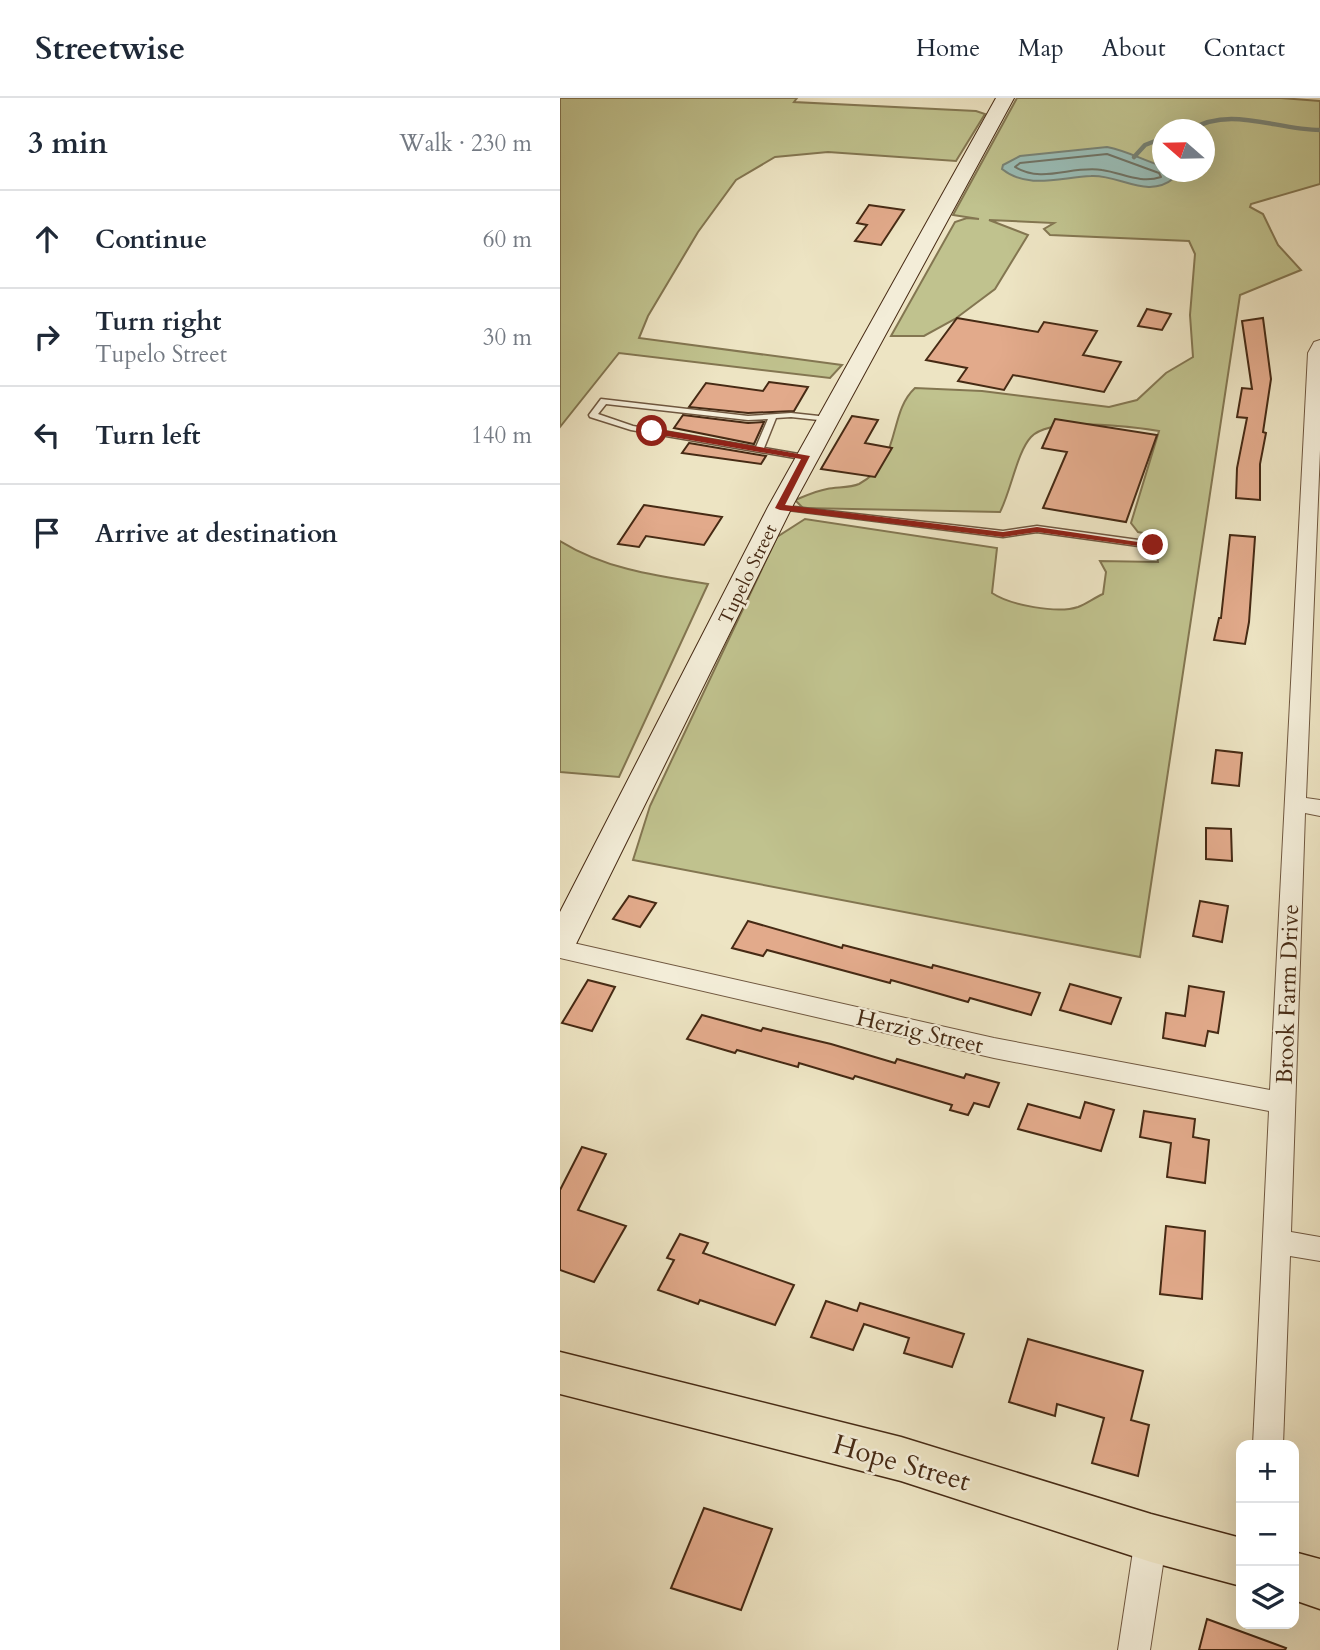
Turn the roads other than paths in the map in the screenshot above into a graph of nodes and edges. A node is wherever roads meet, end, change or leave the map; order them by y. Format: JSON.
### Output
{"nodes":[{"id":1,"x":1005,"y":98,"type":"edge"},
{"id":2,"x":1320,"y":345,"type":"edge"},
{"id":3,"x":774,"y":416,"type":"junction"},
{"id":4,"x":1317,"y":417,"type":"edge"},
{"id":5,"x":828,"y":419,"type":"junction"},
{"id":6,"x":760,"y":448,"type":"junction"},
{"id":7,"x":807,"y":458,"type":"junction"},
{"id":8,"x":780,"y":508,"type":"junction"},
{"id":9,"x":1314,"y":537,"type":"edge"},
{"id":10,"x":1153,"y":545,"type":"dead end"},
{"id":11,"x":1295,"y":804,"type":"junction"},
{"id":12,"x":1320,"y":808,"type":"edge"},
{"id":13,"x":560,"y":947,"type":"edge"},
{"id":14,"x":1282,"y":1104,"type":"junction"},
{"id":15,"x":1275,"y":1242,"type":"junction"},
{"id":16,"x":1320,"y":1249,"type":"edge"},
{"id":17,"x":560,"y":1373,"type":"edge"},
{"id":18,"x":1268,"y":1440,"type":"edge"},
{"id":19,"x":1151,"y":1538,"type":"junction"},
{"id":20,"x":1236,"y":1561,"type":"edge"},
{"id":21,"x":1299,"y":1578,"type":"edge"},
{"id":22,"x":1320,"y":1584,"type":"edge"},
{"id":23,"x":1134,"y":1650,"type":"edge"}],
"edges":[{"from":1,"to":5,"type":"main road","name":"Tupelo Street"},
{"from":2,"to":4,"type":"street","name":"Brook Farm Drive"},
{"from":3,"to":5,"type":"lane"},
{"from":3,"to":6,"type":"lane"},
{"from":3,"to":6,"type":"lane"},
{"from":4,"to":9,"type":"street","name":"Brook Farm Drive"},
{"from":5,"to":7,"type":"main road","name":"Tupelo Street"},
{"from":6,"to":7,"type":"lane"},
{"from":7,"to":8,"type":"main road","name":"Tupelo Street"},
{"from":8,"to":10,"type":"lane"},
{"from":8,"to":13,"type":"main road","name":"Tupelo Street"},
{"from":9,"to":11,"type":"street","name":"Brook Farm Drive"},
{"from":11,"to":12,"type":"street"},
{"from":11,"to":14,"type":"street","name":"Brook Farm Drive"},
{"from":13,"to":14,"type":"street","name":"Herzig Street"},
{"from":14,"to":15,"type":"street","name":"Brook Farm Drive"},
{"from":15,"to":16,"type":"street"},
{"from":15,"to":18,"type":"street","name":"Brook Farm Drive"},
{"from":17,"to":19,"type":"main road","name":"Hope Street"},
{"from":19,"to":20,"type":"main road","name":"Hope Street"},
{"from":19,"to":23,"type":"street"},
{"from":21,"to":22,"type":"main road"}]}
